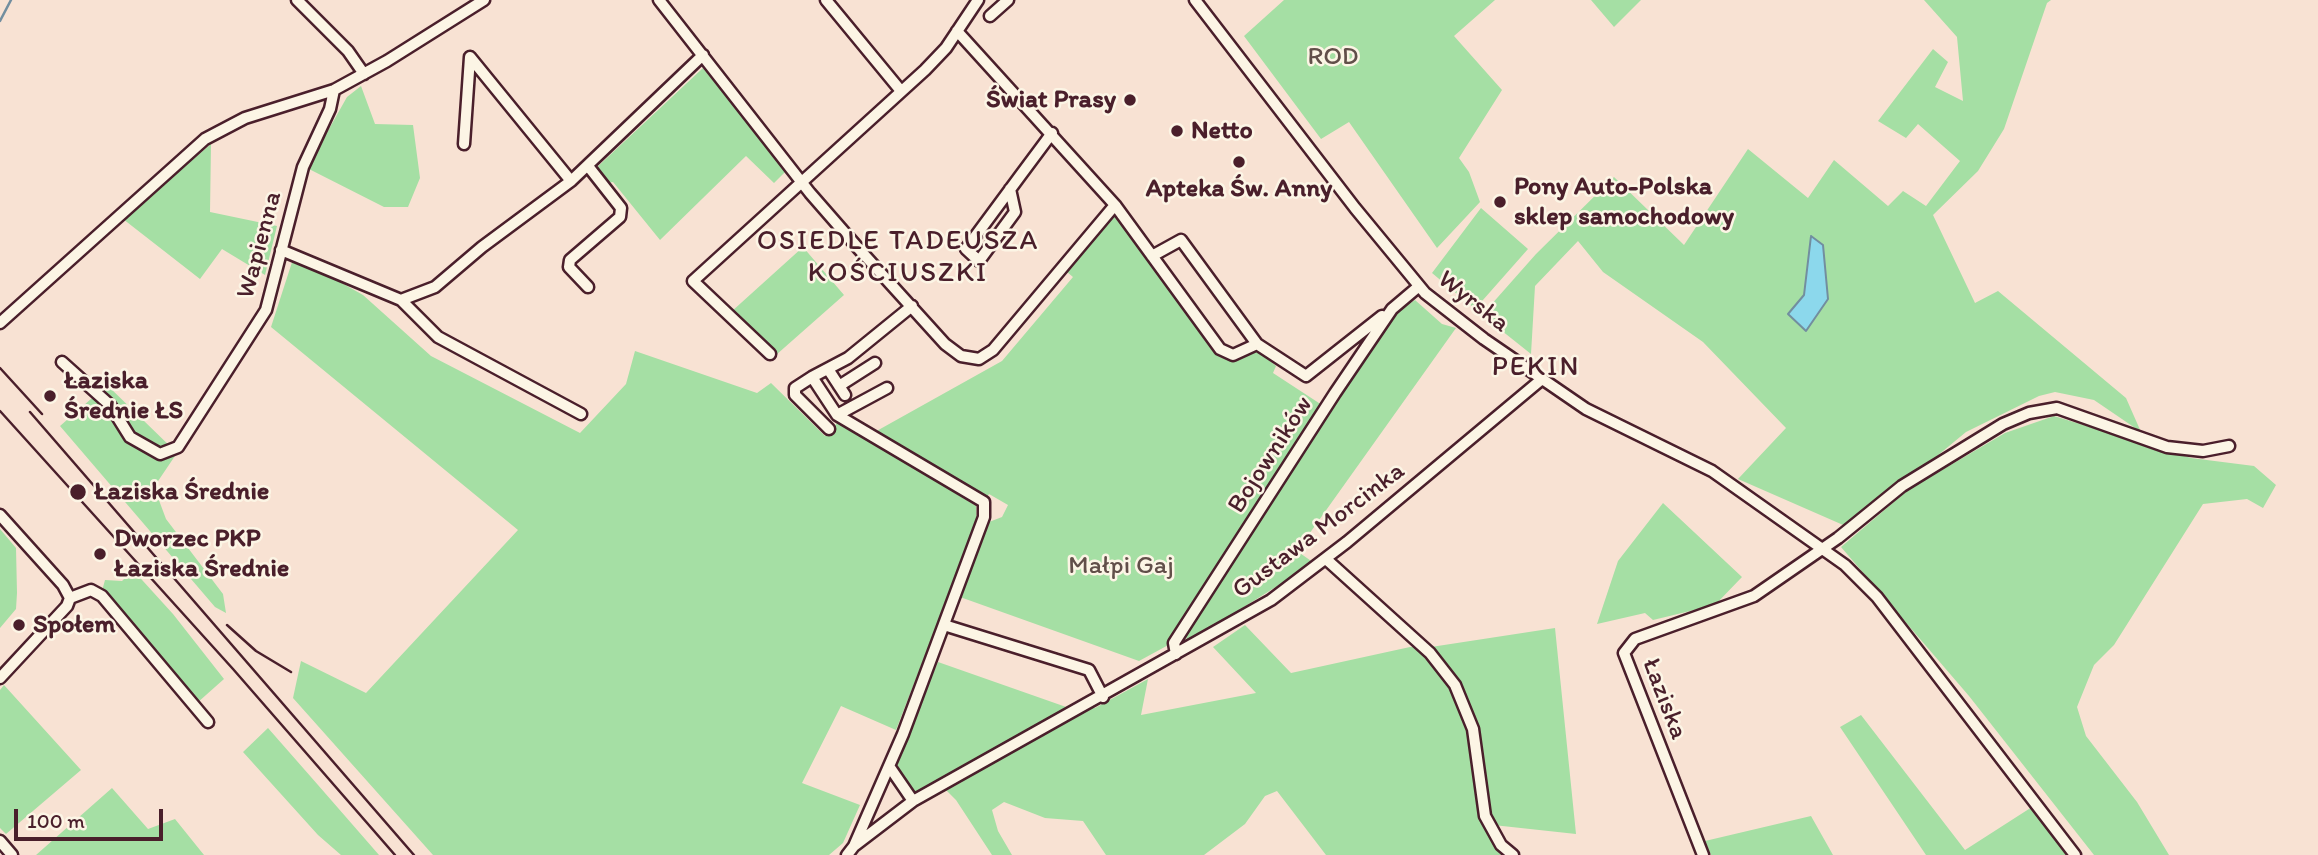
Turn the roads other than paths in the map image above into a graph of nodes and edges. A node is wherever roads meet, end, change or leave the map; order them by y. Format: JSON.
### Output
{"nodes":[{"id":1,"x":297,"y":0,"type":"edge"},
{"id":2,"x":484,"y":0,"type":"edge"},
{"id":3,"x":659,"y":0,"type":"edge"},
{"id":4,"x":826,"y":0,"type":"edge"},
{"id":5,"x":978,"y":0,"type":"edge"},
{"id":6,"x":1008,"y":0,"type":"edge"},
{"id":7,"x":1195,"y":0,"type":"edge"},
{"id":8,"x":990,"y":16,"type":"dead end"},
{"id":9,"x":957,"y":31,"type":"junction"},
{"id":10,"x":703,"y":55,"type":"junction"},
{"id":11,"x":363,"y":74,"type":"junction"},
{"id":12,"x":334,"y":90,"type":"junction"},
{"id":13,"x":901,"y":91,"type":"junction"},
{"id":14,"x":1052,"y":134,"type":"junction"},
{"id":15,"x":464,"y":144,"type":"dead end"},
{"id":16,"x":588,"y":166,"type":"junction"},
{"id":17,"x":803,"y":180,"type":"junction"},
{"id":18,"x":571,"y":181,"type":"junction"},
{"id":19,"x":1010,"y":190,"type":"junction"},
{"id":20,"x":1115,"y":205,"type":"junction"},
{"id":21,"x":281,"y":250,"type":"junction"},
{"id":22,"x":1152,"y":256,"type":"junction"},
{"id":23,"x":588,"y":286,"type":"dead end"},
{"id":24,"x":1418,"y":287,"type":"junction"},
{"id":25,"x":401,"y":300,"type":"junction"},
{"id":26,"x":912,"y":306,"type":"junction"},
{"id":27,"x":1392,"y":309,"type":"junction"},
{"id":28,"x":0,"y":323,"type":"edge"},
{"id":29,"x":1257,"y":344,"type":"junction"},
{"id":30,"x":770,"y":354,"type":"dead end"},
{"id":31,"x":62,"y":362,"type":"dead end"},
{"id":32,"x":875,"y":363,"type":"dead end"},
{"id":33,"x":828,"y":369,"type":"junction"},
{"id":34,"x":812,"y":377,"type":"junction"},
{"id":35,"x":1542,"y":379,"type":"junction"},
{"id":36,"x":887,"y":388,"type":"dead end"},
{"id":37,"x":581,"y":414,"type":"dead end"},
{"id":38,"x":837,"y":415,"type":"junction"},
{"id":39,"x":829,"y":429,"type":"dead end"},
{"id":40,"x":2229,"y":446,"type":"dead end"},
{"id":41,"x":0,"y":515,"type":"edge"},
{"id":42,"x":1823,"y":549,"type":"junction"},
{"id":43,"x":1326,"y":559,"type":"junction"},
{"id":44,"x":70,"y":598,"type":"junction"},
{"id":45,"x":944,"y":625,"type":"junction"},
{"id":46,"x":1176,"y":654,"type":"junction"},
{"id":47,"x":0,"y":678,"type":"edge"},
{"id":48,"x":1105,"y":696,"type":"junction"},
{"id":49,"x":208,"y":722,"type":"dead end"},
{"id":50,"x":889,"y":766,"type":"junction"},
{"id":51,"x":913,"y":801,"type":"junction"},
{"id":52,"x":0,"y":841,"type":"edge"},
{"id":53,"x":854,"y":846,"type":"junction"},
{"id":54,"x":12,"y":855,"type":"edge"},
{"id":55,"x":847,"y":855,"type":"edge"},
{"id":56,"x":1513,"y":855,"type":"edge"},
{"id":57,"x":1703,"y":855,"type":"edge"},
{"id":58,"x":2076,"y":855,"type":"edge"}],
"edges":[{"from":1,"to":11,"type":"street"},
{"from":2,"to":11,"type":"street"},
{"from":3,"to":10,"type":"street"},
{"from":4,"to":13,"type":"street"},
{"from":5,"to":9,"type":"street"},
{"from":6,"to":8,"type":"street"},
{"from":7,"to":24,"type":"street","name":"Wyrska"},
{"from":9,"to":13,"type":"street"},
{"from":9,"to":14,"type":"street"},
{"from":10,"to":16,"type":"street"},
{"from":10,"to":17,"type":"street"},
{"from":11,"to":12,"type":"street"},
{"from":12,"to":21,"type":"street","name":"Wapienna"},
{"from":12,"to":28,"type":"street"},
{"from":13,"to":17,"type":"street"},
{"from":14,"to":19,"type":"street"},
{"from":14,"to":20,"type":"street"},
{"from":15,"to":18,"type":"street"},
{"from":16,"to":18,"type":"street"},
{"from":16,"to":23,"type":"street"},
{"from":17,"to":26,"type":"street"},
{"from":17,"to":30,"type":"street"},
{"from":18,"to":25,"type":"street"},
{"from":19,"to":19,"type":"street"},
{"from":20,"to":22,"type":"street"},
{"from":20,"to":26,"type":"street"},
{"from":21,"to":25,"type":"street"},
{"from":21,"to":31,"type":"street","name":"Wapienna"},
{"from":22,"to":29,"type":"street"},
{"from":22,"to":29,"type":"street"},
{"from":24,"to":27,"type":"street","name":"Bojowników"},
{"from":24,"to":35,"type":"street","name":"Wyrska"},
{"from":25,"to":37,"type":"street"},
{"from":26,"to":33,"type":"street"},
{"from":27,"to":29,"type":"street"},
{"from":27,"to":46,"type":"street","name":"Bojowników"},
{"from":32,"to":33,"type":"street"},
{"from":33,"to":34,"type":"street"},
{"from":34,"to":38,"type":"street"},
{"from":34,"to":39,"type":"street"},
{"from":35,"to":42,"type":"street","name":"Wyrska"},
{"from":35,"to":43,"type":"street","name":"Gustawa Morcinka"},
{"from":36,"to":38,"type":"street"},
{"from":38,"to":45,"type":"street"},
{"from":40,"to":42,"type":"street"},
{"from":41,"to":44,"type":"street"},
{"from":42,"to":57,"type":"street","name":"Łaziska"},
{"from":42,"to":58,"type":"street","name":"Wyrska"},
{"from":43,"to":46,"type":"street","name":"Gustawa Morcinka"},
{"from":43,"to":56,"type":"street"},
{"from":44,"to":47,"type":"street"},
{"from":44,"to":49,"type":"street"},
{"from":45,"to":48,"type":"street"},
{"from":45,"to":50,"type":"street"},
{"from":46,"to":48,"type":"street","name":"Gustawa Morcinka"},
{"from":48,"to":51,"type":"street","name":"Gustawa Morcinka"},
{"from":50,"to":51,"type":"street"},
{"from":50,"to":53,"type":"street"},
{"from":51,"to":53,"type":"street","name":"Gustawa Morcinka"},
{"from":52,"to":54,"type":"street"},
{"from":53,"to":55,"type":"street"}]}
